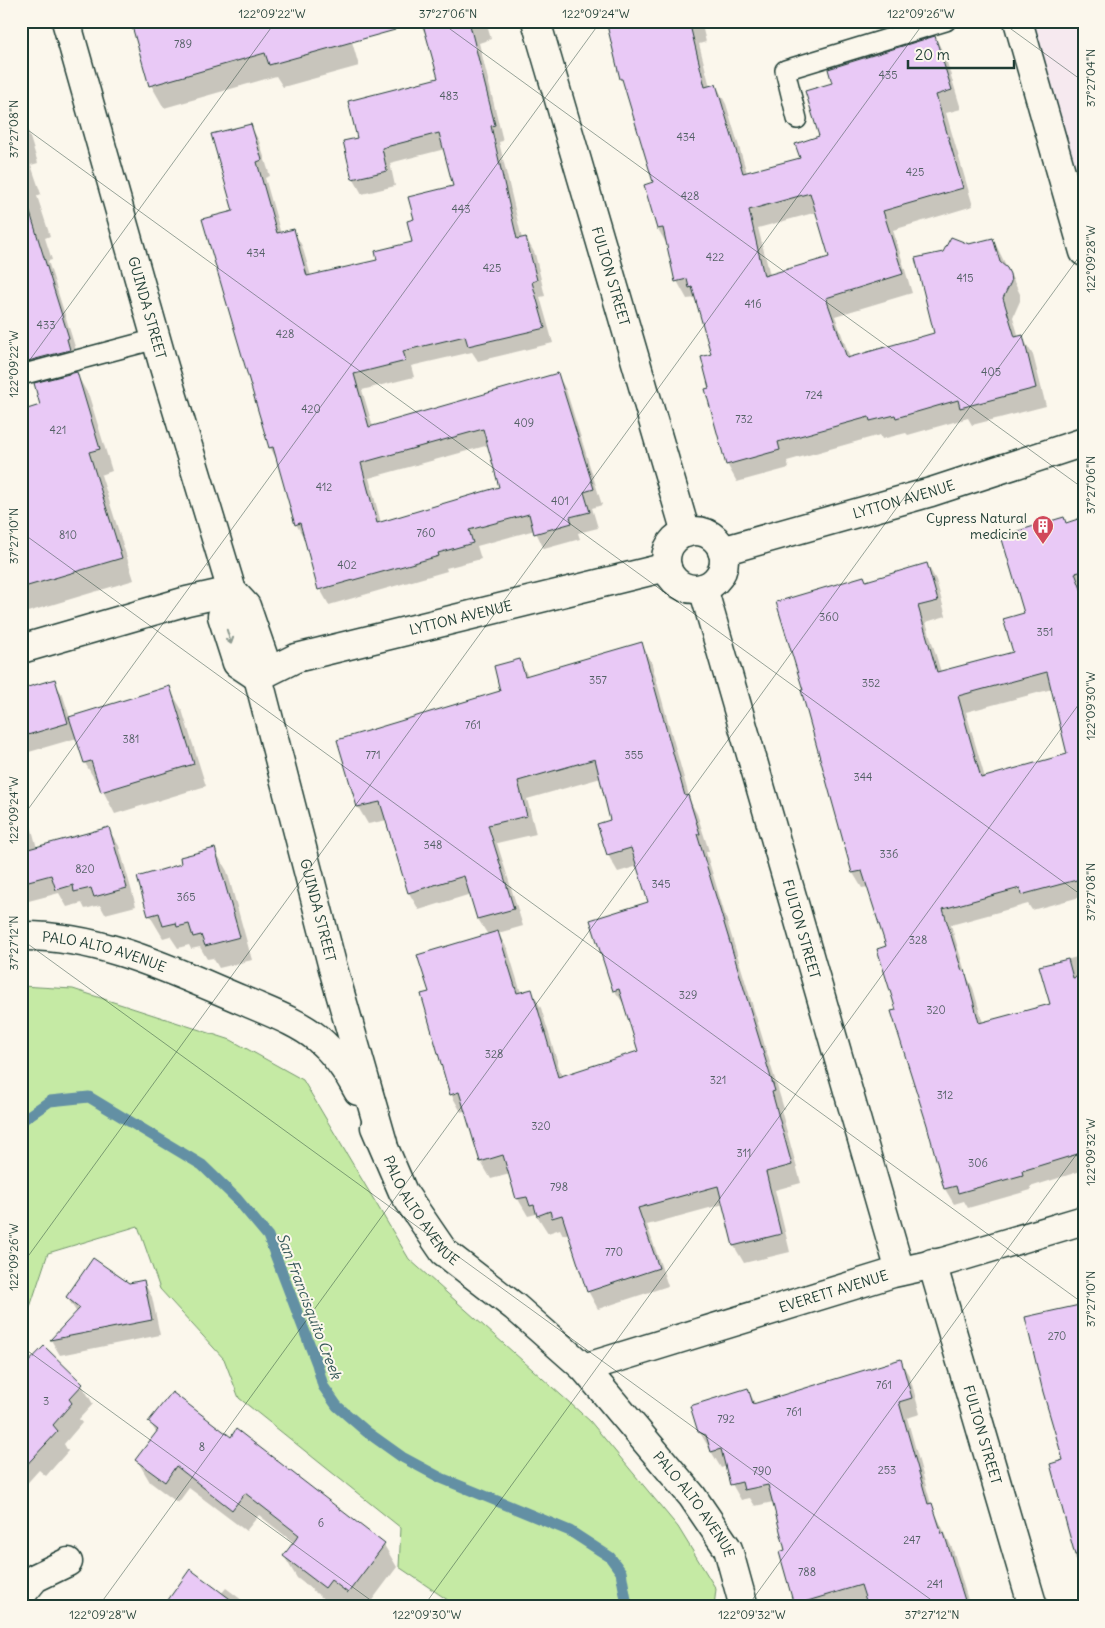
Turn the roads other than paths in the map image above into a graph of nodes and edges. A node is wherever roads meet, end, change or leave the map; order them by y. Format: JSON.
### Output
{"nodes":[{"id":1,"x":66,"y":21,"type":"edge"},
{"id":2,"x":536,"y":21,"type":"edge"},
{"id":3,"x":946,"y":21,"type":"edge"},
{"id":4,"x":1018,"y":21,"type":"edge"},
{"id":5,"x":797,"y":119,"type":"dead end"},
{"id":6,"x":1084,"y":252,"type":"edge"},
{"id":7,"x":156,"y":339,"type":"junction"},
{"id":8,"x":21,"y":375,"type":"edge"},
{"id":9,"x":1084,"y":442,"type":"edge"},
{"id":10,"x":686,"y":533,"type":"junction"},
{"id":11,"x":722,"y":551,"type":"junction"},
{"id":12,"x":667,"y":567,"type":"junction"},
{"id":13,"x":703,"y":588,"type":"junction"},
{"id":14,"x":232,"y":591,"type":"junction"},
{"id":15,"x":21,"y":648,"type":"edge"},
{"id":16,"x":258,"y":677,"type":"junction"},
{"id":17,"x":21,"y":936,"type":"edge"},
{"id":18,"x":383,"y":1143,"type":"junction"},
{"id":19,"x":1084,"y":1220,"type":"edge"},
{"id":20,"x":932,"y":1263,"type":"junction"},
{"id":21,"x":900,"y":1271,"type":"junction"},
{"id":22,"x":584,"y":1368,"type":"junction"},
{"id":23,"x":68,"y":1562,"type":"dead end"},
{"id":24,"x":21,"y":1595,"type":"edge"},
{"id":25,"x":744,"y":1607,"type":"edge"},
{"id":26,"x":1033,"y":1607,"type":"edge"}],
"edges":[{"from":1,"to":7,"type":"street","name":"GUINDA STREET"},
{"from":2,"to":10,"type":"street","name":"FULTON STREET"},
{"from":3,"to":5,"type":"lane"},
{"from":4,"to":6,"type":"street"},
{"from":7,"to":8,"type":"lane"},
{"from":7,"to":14,"type":"street","name":"GUINDA STREET"},
{"from":9,"to":11,"type":"street","name":"LYTTON AVENUE"},
{"from":10,"to":11,"type":"street"},
{"from":10,"to":12,"type":"street"},
{"from":11,"to":13,"type":"street"},
{"from":12,"to":13,"type":"street"},
{"from":12,"to":16,"type":"street","name":"LYTTON AVENUE"},
{"from":13,"to":21,"type":"street","name":"FULTON STREET"},
{"from":14,"to":15,"type":"street"},
{"from":14,"to":16,"type":"street"},
{"from":16,"to":18,"type":"street","name":"GUINDA STREET"},
{"from":17,"to":18,"type":"street","name":"PALO ALTO AVENUE"},
{"from":18,"to":22,"type":"street","name":"PALO ALTO AVENUE"},
{"from":19,"to":20,"type":"street","name":"EVERETT AVENUE"},
{"from":20,"to":21,"type":"street","name":"EVERETT AVENUE"},
{"from":20,"to":26,"type":"street","name":"FULTON STREET"},
{"from":21,"to":22,"type":"street","name":"EVERETT AVENUE"},
{"from":22,"to":25,"type":"street","name":"PALO ALTO AVENUE"},
{"from":23,"to":24,"type":"street"}]}
